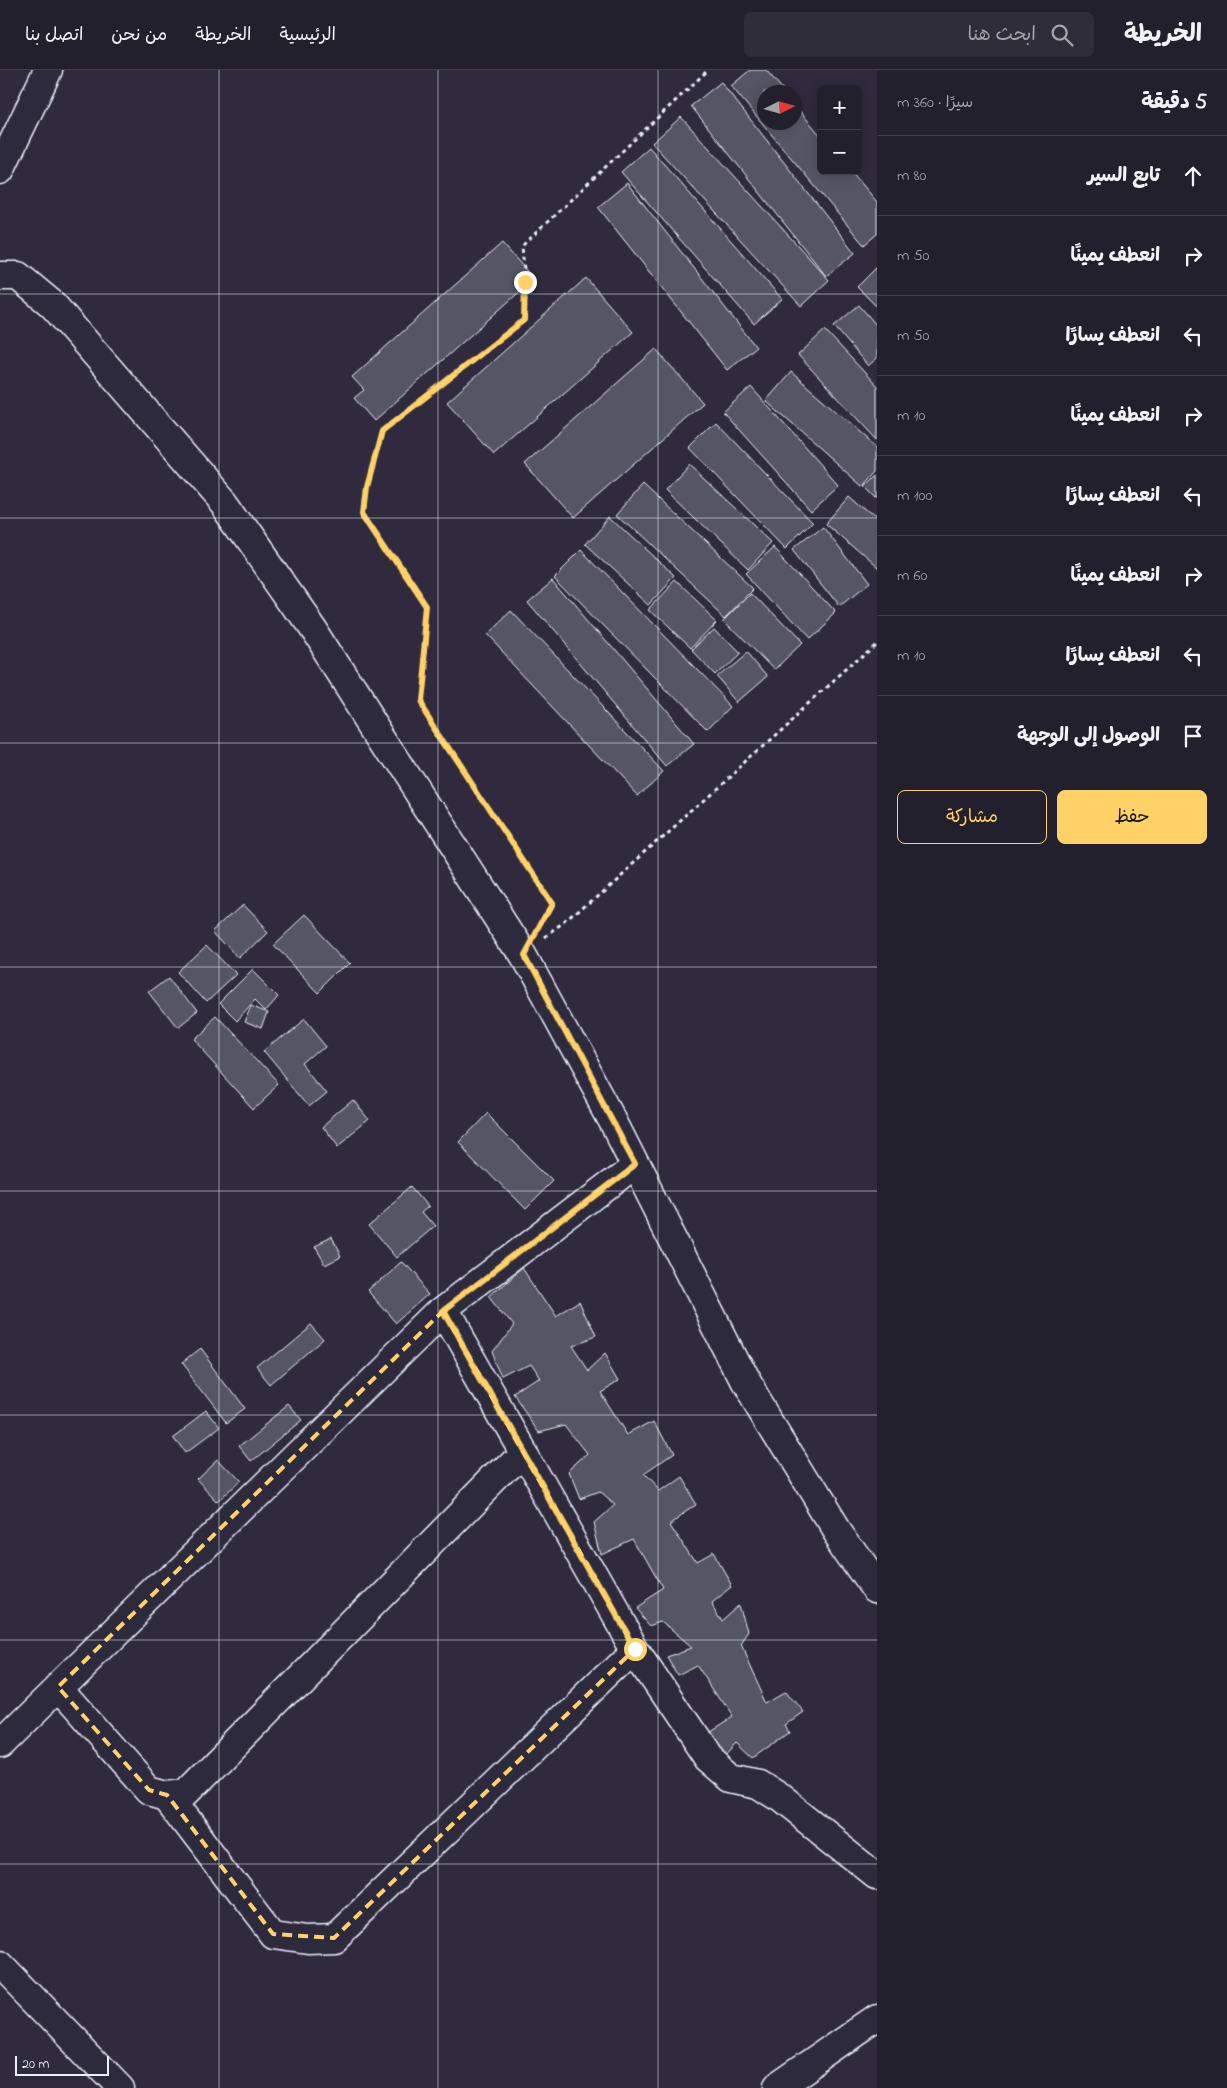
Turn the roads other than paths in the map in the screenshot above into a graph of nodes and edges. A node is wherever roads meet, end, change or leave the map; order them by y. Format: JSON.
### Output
{"nodes":[{"id":1,"x":48,"y":70,"type":"edge"},
{"id":2,"x":0,"y":170,"type":"edge"},
{"id":3,"x":0,"y":276,"type":"edge"},
{"id":4,"x":635,"y":1164,"type":"junction"},
{"id":5,"x":443,"y":1311,"type":"junction"},
{"id":6,"x":523,"y":1451,"type":"junction"},
{"id":7,"x":877,"y":1589,"type":"edge"},
{"id":8,"x":635,"y":1649,"type":"junction"},
{"id":9,"x":58,"y":1688,"type":"junction"},
{"id":10,"x":0,"y":1744,"type":"edge"},
{"id":11,"x":167,"y":1795,"type":"junction"},
{"id":12,"x":877,"y":1875,"type":"edge"},
{"id":13,"x":0,"y":1964,"type":"edge"},
{"id":14,"x":877,"y":2019,"type":"edge"},
{"id":15,"x":120,"y":2088,"type":"edge"},
{"id":16,"x":777,"y":2088,"type":"edge"}],
"edges":[{"from":1,"to":2,"type":"street"},
{"from":3,"to":4,"type":"street"},
{"from":4,"to":5,"type":"street"},
{"from":4,"to":7,"type":"street"},
{"from":5,"to":6,"type":"street"},
{"from":5,"to":9,"type":"street"},
{"from":6,"to":8,"type":"street"},
{"from":6,"to":11,"type":"street"},
{"from":8,"to":11,"type":"street"},
{"from":8,"to":12,"type":"street"},
{"from":9,"to":10,"type":"street"},
{"from":9,"to":11,"type":"street"},
{"from":13,"to":15,"type":"street"},
{"from":14,"to":16,"type":"street"}]}
